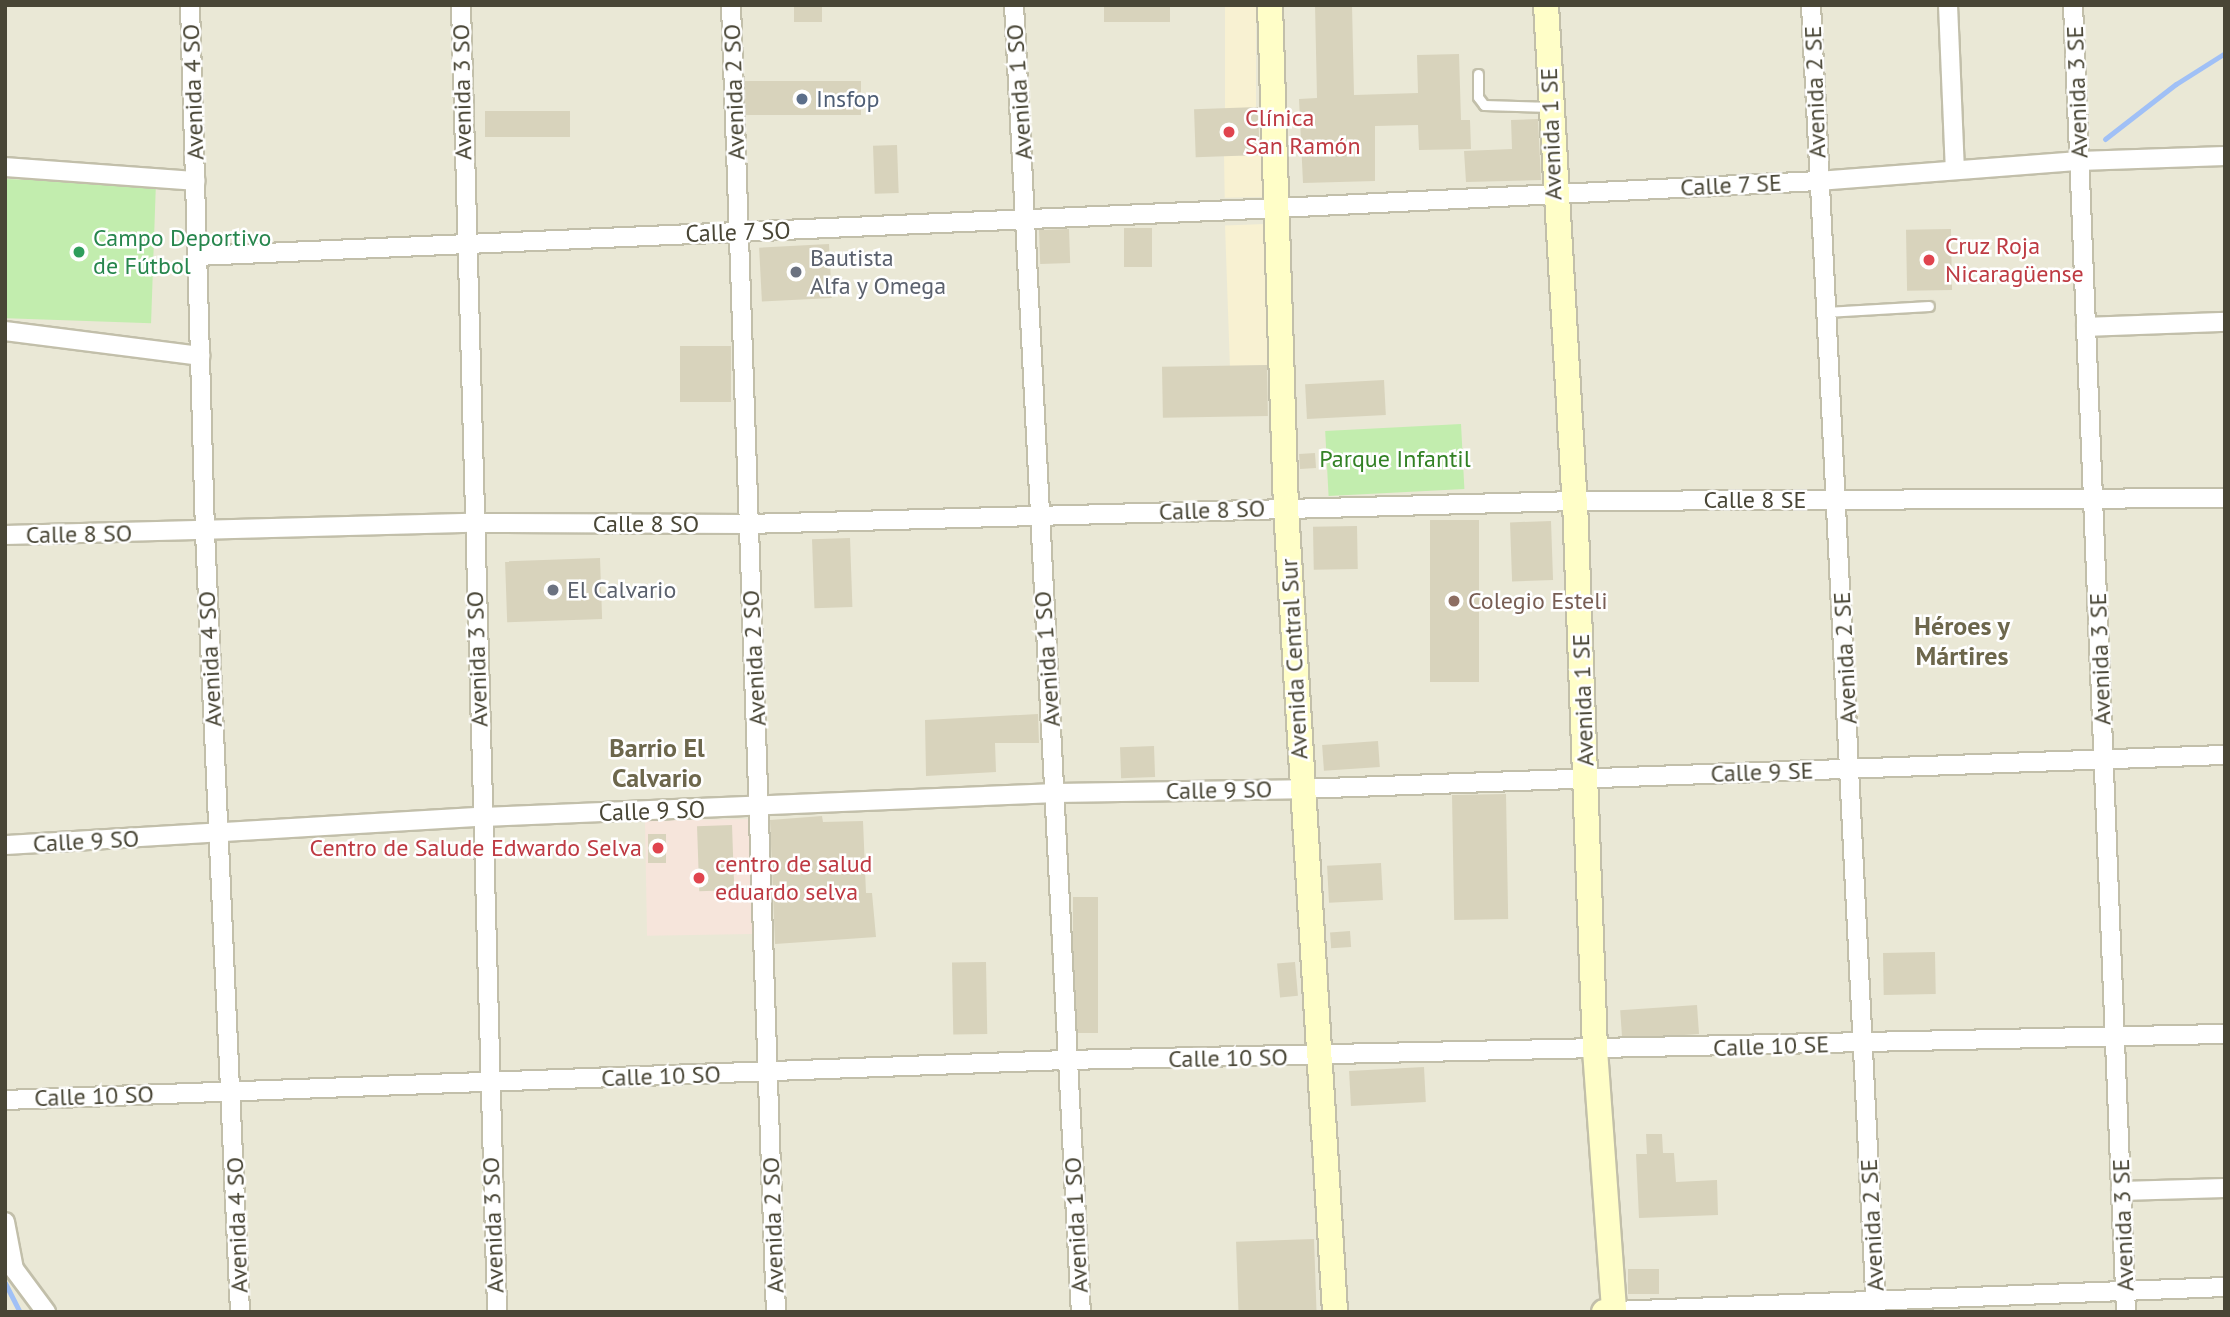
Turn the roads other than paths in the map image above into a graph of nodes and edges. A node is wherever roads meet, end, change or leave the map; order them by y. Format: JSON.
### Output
{"nodes":[{"id":1,"x":190,"y":5,"type":"edge"},
{"id":2,"x":461,"y":5,"type":"edge"},
{"id":3,"x":731,"y":5,"type":"edge"},
{"id":4,"x":1014,"y":5,"type":"edge"},
{"id":5,"x":1270,"y":5,"type":"edge"},
{"id":6,"x":1546,"y":5,"type":"edge"},
{"id":7,"x":1811,"y":5,"type":"edge"},
{"id":8,"x":1948,"y":5,"type":"edge"},
{"id":9,"x":2073,"y":5,"type":"edge"},
{"id":10,"x":1478,"y":74,"type":"dead end"},
{"id":11,"x":1550,"y":107,"type":"junction"},
{"id":12,"x":2225,"y":156,"type":"edge"},
{"id":13,"x":2079,"y":161,"type":"junction"},
{"id":14,"x":5,"y":167,"type":"edge"},
{"id":15,"x":1955,"y":170,"type":"junction"},
{"id":16,"x":195,"y":181,"type":"junction"},
{"id":17,"x":1818,"y":181,"type":"junction"},
{"id":18,"x":1553,"y":193,"type":"junction"},
{"id":19,"x":1279,"y":208,"type":"junction"},
{"id":20,"x":1027,"y":219,"type":"junction"},
{"id":21,"x":739,"y":232,"type":"junction"},
{"id":22,"x":464,"y":244,"type":"junction"},
{"id":23,"x":197,"y":256,"type":"junction"},
{"id":24,"x":1929,"y":306,"type":"dead end"},
{"id":25,"x":1825,"y":313,"type":"junction"},
{"id":26,"x":2225,"y":322,"type":"edge"},
{"id":27,"x":2086,"y":327,"type":"junction"},
{"id":28,"x":5,"y":331,"type":"edge"},
{"id":29,"x":200,"y":356,"type":"junction"},
{"id":30,"x":2225,"y":498,"type":"edge"},
{"id":31,"x":2093,"y":499,"type":"junction"},
{"id":32,"x":1835,"y":500,"type":"junction"},
{"id":33,"x":1575,"y":501,"type":"junction"},
{"id":34,"x":1286,"y":508,"type":"junction"},
{"id":35,"x":1038,"y":515,"type":"junction"},
{"id":36,"x":472,"y":523,"type":"junction"},
{"id":37,"x":747,"y":524,"type":"junction"},
{"id":38,"x":205,"y":532,"type":"junction"},
{"id":39,"x":5,"y":535,"type":"edge"},
{"id":40,"x":2225,"y":755,"type":"edge"},
{"id":41,"x":2104,"y":759,"type":"junction"},
{"id":42,"x":1852,"y":768,"type":"junction"},
{"id":43,"x":1586,"y":778,"type":"junction"},
{"id":44,"x":1300,"y":789,"type":"junction"},
{"id":45,"x":1056,"y":793,"type":"junction"},
{"id":46,"x":762,"y":808,"type":"junction"},
{"id":47,"x":483,"y":817,"type":"junction"},
{"id":48,"x":218,"y":834,"type":"junction"},
{"id":49,"x":5,"y":845,"type":"edge"},
{"id":50,"x":2225,"y":1034,"type":"edge"},
{"id":51,"x":2115,"y":1037,"type":"junction"},
{"id":52,"x":1864,"y":1043,"type":"junction"},
{"id":53,"x":1595,"y":1051,"type":"junction"},
{"id":54,"x":1317,"y":1058,"type":"junction"},
{"id":55,"x":1066,"y":1060,"type":"junction"},
{"id":56,"x":768,"y":1073,"type":"junction"},
{"id":57,"x":488,"y":1083,"type":"junction"},
{"id":58,"x":232,"y":1091,"type":"junction"},
{"id":59,"x":5,"y":1100,"type":"edge"},
{"id":60,"x":2225,"y":1188,"type":"edge"},
{"id":61,"x":2121,"y":1191,"type":"junction"},
{"id":62,"x":5,"y":1222,"type":"edge"},
{"id":63,"x":2225,"y":1287,"type":"edge"},
{"id":64,"x":2125,"y":1291,"type":"junction"},
{"id":65,"x":1876,"y":1306,"type":"edge"},
{"id":66,"x":1614,"y":1311,"type":"edge"},
{"id":67,"x":46,"y":1312,"type":"edge"},
{"id":68,"x":240,"y":1312,"type":"edge"},
{"id":69,"x":497,"y":1312,"type":"edge"},
{"id":70,"x":776,"y":1312,"type":"edge"},
{"id":71,"x":1081,"y":1312,"type":"edge"},
{"id":72,"x":1335,"y":1312,"type":"edge"},
{"id":73,"x":1604,"y":1312,"type":"edge"},
{"id":74,"x":2126,"y":1312,"type":"edge"}],
"edges":[{"from":1,"to":16,"type":"street","name":"Avenida 4 SO"},
{"from":2,"to":22,"type":"street","name":"Avenida 3 SO"},
{"from":3,"to":21,"type":"street","name":"Avenida 2 SO"},
{"from":4,"to":20,"type":"street","name":"Avenida 1 SO"},
{"from":5,"to":19,"type":"street","name":"Avenida Central Sur"},
{"from":6,"to":11,"type":"street","name":"Avenida 1 SE"},
{"from":7,"to":17,"type":"street","name":"Avenida 2 SE"},
{"from":8,"to":15,"type":"street"},
{"from":9,"to":13,"type":"street","name":"Avenida 3 SE"},
{"from":10,"to":11,"type":"lane"},
{"from":11,"to":18,"type":"street","name":"Avenida 1 SE"},
{"from":12,"to":13,"type":"street","name":"Calle 7 SE"},
{"from":13,"to":15,"type":"street","name":"Calle 7 SE"},
{"from":13,"to":27,"type":"street","name":"Avenida 3 SE"},
{"from":14,"to":16,"type":"street"},
{"from":15,"to":17,"type":"street","name":"Calle 7 SE"},
{"from":16,"to":23,"type":"street","name":"Avenida 4 SO"},
{"from":17,"to":18,"type":"street","name":"Calle 7 SE"},
{"from":17,"to":25,"type":"street","name":"Avenida 2 SE"},
{"from":18,"to":19,"type":"street","name":"Calle 7 SE"},
{"from":18,"to":33,"type":"street","name":"Avenida 1 SE"},
{"from":19,"to":20,"type":"street","name":"Calle 7 SO"},
{"from":19,"to":34,"type":"street","name":"Avenida Central Sur"},
{"from":20,"to":21,"type":"street","name":"Calle 7 SO"},
{"from":20,"to":35,"type":"street","name":"Avenida 1 SO"},
{"from":21,"to":22,"type":"street","name":"Calle 7 SO"},
{"from":21,"to":37,"type":"street","name":"Avenida 2 SO"},
{"from":22,"to":23,"type":"street","name":"Calle 7 SO"},
{"from":22,"to":36,"type":"street","name":"Avenida 3 SO"},
{"from":23,"to":29,"type":"street","name":"Avenida 4 SO"},
{"from":24,"to":25,"type":"lane"},
{"from":25,"to":32,"type":"street","name":"Avenida 2 SE"},
{"from":26,"to":27,"type":"street"},
{"from":27,"to":31,"type":"street","name":"Avenida 3 SE"},
{"from":28,"to":29,"type":"street"},
{"from":29,"to":38,"type":"street","name":"Avenida 4 SO"},
{"from":30,"to":31,"type":"street","name":"Calle 8 SE"},
{"from":31,"to":32,"type":"street","name":"Calle 8 SE"},
{"from":31,"to":41,"type":"street","name":"Avenida 3 SE"},
{"from":32,"to":33,"type":"street","name":"Calle 8 SE"},
{"from":32,"to":42,"type":"street","name":"Avenida 2 SE"},
{"from":33,"to":34,"type":"street","name":"Calle 8 SE"},
{"from":33,"to":43,"type":"street","name":"Avenida 1 SE"},
{"from":34,"to":35,"type":"street","name":"Calle 8 SO"},
{"from":34,"to":44,"type":"street","name":"Avenida Central Sur"},
{"from":35,"to":37,"type":"street","name":"Calle 8 SO"},
{"from":35,"to":45,"type":"street","name":"Avenida 1 SO"},
{"from":36,"to":37,"type":"street","name":"Calle 8 SO"},
{"from":36,"to":38,"type":"street","name":"Calle 8 SO"},
{"from":36,"to":47,"type":"street","name":"Avenida 3 SO"},
{"from":37,"to":46,"type":"street","name":"Avenida 2 SO"},
{"from":38,"to":39,"type":"street","name":"Calle 8 SO"},
{"from":38,"to":48,"type":"street","name":"Avenida 4 SO"},
{"from":40,"to":41,"type":"street","name":"Calle 9 SE"},
{"from":41,"to":42,"type":"street","name":"Calle 9 SE"},
{"from":41,"to":51,"type":"street","name":"Avenida 3 SE"},
{"from":42,"to":43,"type":"street","name":"Calle 9 SE"},
{"from":42,"to":52,"type":"street","name":"Avenida 2 SE"},
{"from":43,"to":44,"type":"street","name":"Calle 9 SE"},
{"from":43,"to":53,"type":"street","name":"Avenida 1 SE"},
{"from":44,"to":45,"type":"street","name":"Calle 9 SO"},
{"from":44,"to":54,"type":"street","name":"Avenida Central Sur"},
{"from":45,"to":46,"type":"street","name":"Calle 9 SO"},
{"from":45,"to":55,"type":"street","name":"Avenida 1 SO"},
{"from":46,"to":47,"type":"street","name":"Calle 9 SO"},
{"from":46,"to":56,"type":"street","name":"Avenida 2 SO"},
{"from":47,"to":48,"type":"street","name":"Calle 9 SO"},
{"from":47,"to":57,"type":"street","name":"Avenida 3 SO"},
{"from":48,"to":49,"type":"street","name":"Calle 9 SO"},
{"from":48,"to":58,"type":"street","name":"Avenida 4 SO"},
{"from":50,"to":51,"type":"street","name":"Calle 10 SE"},
{"from":51,"to":52,"type":"street","name":"Calle 10 SE"},
{"from":51,"to":61,"type":"street","name":"Avenida 3 SE"},
{"from":52,"to":53,"type":"street","name":"Calle 10 SE"},
{"from":52,"to":65,"type":"street","name":"Avenida 2 SE"},
{"from":53,"to":54,"type":"street","name":"Calle 10 SE"},
{"from":53,"to":66,"type":"street","name":"Avenida 1 SE"},
{"from":54,"to":55,"type":"street","name":"Calle 10 SO"},
{"from":54,"to":72,"type":"street","name":"Avenida Central Sur"},
{"from":55,"to":56,"type":"street","name":"Calle 10 SO"},
{"from":55,"to":71,"type":"street","name":"Avenida 1 SO"},
{"from":56,"to":57,"type":"street","name":"Calle 10 SO"},
{"from":56,"to":70,"type":"street","name":"Avenida 2 SO"},
{"from":57,"to":58,"type":"street","name":"Calle 10 SO"},
{"from":57,"to":69,"type":"street","name":"Avenida 3 SO"},
{"from":58,"to":59,"type":"street","name":"Calle 10 SO"},
{"from":58,"to":68,"type":"street","name":"Avenida 4 SO"},
{"from":60,"to":61,"type":"street"},
{"from":61,"to":64,"type":"street","name":"Avenida 3 SE"},
{"from":62,"to":67,"type":"street"},
{"from":63,"to":64,"type":"street"},
{"from":64,"to":65,"type":"street"},
{"from":64,"to":74,"type":"street","name":"Avenida 3 SE"},
{"from":65,"to":66,"type":"street"},
{"from":66,"to":73,"type":"street"}]}
